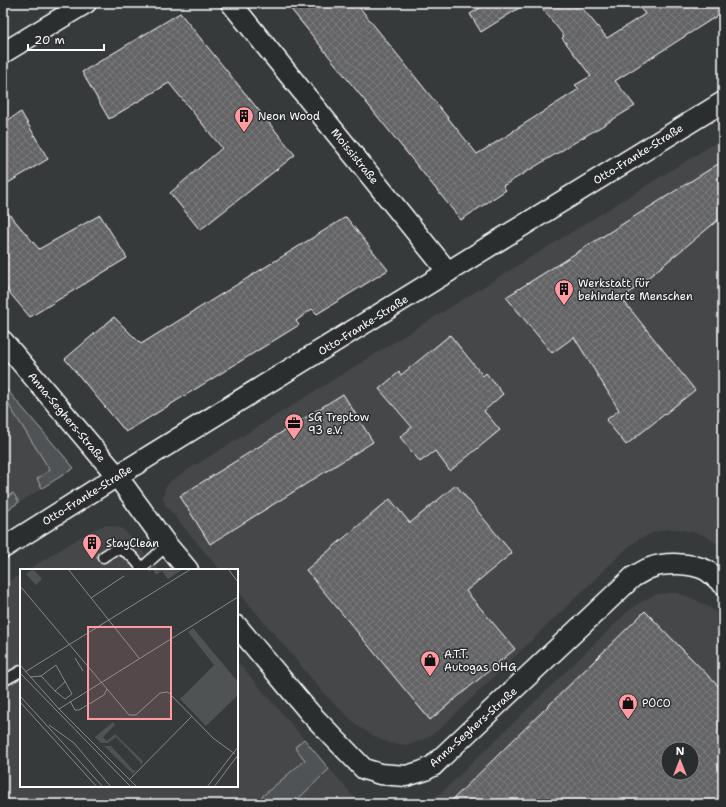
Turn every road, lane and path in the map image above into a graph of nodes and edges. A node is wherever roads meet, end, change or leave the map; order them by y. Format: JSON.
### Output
{"nodes":[{"id":1,"x":86,"y":3,"type":"edge"},
{"id":2,"x":231,"y":3,"type":"edge"},
{"id":3,"x":3,"y":54,"type":"edge"},
{"id":4,"x":723,"y":102,"type":"edge"},
{"id":5,"x":448,"y":272,"type":"junction"},
{"id":6,"x":3,"y":341,"type":"edge"},
{"id":7,"x":117,"y":476,"type":"junction"},
{"id":8,"x":167,"y":545,"type":"junction"},
{"id":9,"x":3,"y":548,"type":"edge"},
{"id":10,"x":103,"y":557,"type":"dead end"},
{"id":11,"x":143,"y":569,"type":"edge"},
{"id":12,"x":187,"y":569,"type":"edge"},
{"id":13,"x":723,"y":584,"type":"edge"},
{"id":14,"x":238,"y":627,"type":"edge"},
{"id":15,"x":20,"y":671,"type":"edge"},
{"id":16,"x":3,"y":681,"type":"edge"}],
"edges":[{"from":1,"to":3,"type":"street"},
{"from":2,"to":5,"type":"street","name":"Moissistraße"},
{"from":4,"to":5,"type":"street","name":"Otto-Franke-Straße"},
{"from":5,"to":7,"type":"street","name":"Otto-Franke-Straße"},
{"from":6,"to":7,"type":"street","name":"Anna-Seghers-Straße"},
{"from":7,"to":8,"type":"street","name":"Anna-Seghers-Straße"},
{"from":7,"to":9,"type":"street","name":"Otto-Franke-Straße"},
{"from":8,"to":11,"type":"lane"},
{"from":8,"to":12,"type":"street","name":"Anna-Seghers-Straße"},
{"from":10,"to":11,"type":"lane"},
{"from":13,"to":14,"type":"street","name":"Anna-Seghers-Straße"},
{"from":15,"to":16,"type":"lane"}]}
